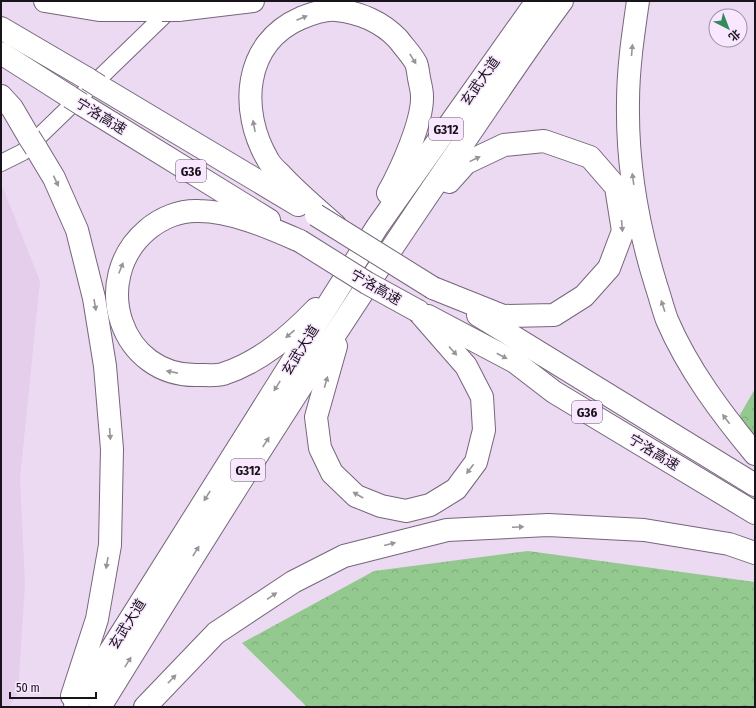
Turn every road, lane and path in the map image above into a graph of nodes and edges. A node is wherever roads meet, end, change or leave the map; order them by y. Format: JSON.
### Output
{"nodes":[{"id":1,"x":45,"y":1,"type":"edge"},
{"id":2,"x":253,"y":1,"type":"edge"},
{"id":3,"x":537,"y":1,"type":"edge"},
{"id":4,"x":562,"y":1,"type":"edge"},
{"id":5,"x":638,"y":1,"type":"edge"},
{"id":6,"x":173,"y":7,"type":"edge"},
{"id":7,"x":1,"y":28,"type":"edge"},
{"id":8,"x":1,"y":53,"type":"edge"},
{"id":9,"x":1,"y":96,"type":"edge"},
{"id":10,"x":1,"y":163,"type":"edge"},
{"id":11,"x":318,"y":213,"type":"junction"},
{"id":12,"x":400,"y":236,"type":"junction"},
{"id":13,"x":300,"y":241,"type":"junction"},
{"id":14,"x":352,"y":268,"type":"junction"},
{"id":15,"x":433,"y":288,"type":"junction"},
{"id":16,"x":418,"y":311,"type":"junction"},
{"id":17,"x":343,"y":323,"type":"junction"},
{"id":18,"x":755,"y":454,"type":"edge"},
{"id":19,"x":755,"y":485,"type":"edge"},
{"id":20,"x":755,"y":513,"type":"edge"},
{"id":21,"x":755,"y":553,"type":"edge"},
{"id":22,"x":68,"y":707,"type":"edge"},
{"id":23,"x":75,"y":707,"type":"edge"},
{"id":24,"x":100,"y":707,"type":"edge"},
{"id":25,"x":145,"y":707,"type":"edge"}],
"edges":[{"from":1,"to":6,"type":"highway"},
{"from":2,"to":6,"type":"highway"},
{"from":3,"to":14,"type":"highway","name":"玄武大道","number":"G312"},
{"from":4,"to":12,"type":"highway","name":"玄武大道","number":"G312"},
{"from":18,"to":5,"type":"highway","one_way":true},
{"from":6,"to":10,"type":"street"},
{"from":7,"to":11,"type":"highway","name":"宁洛高速","number":"G36"},
{"from":8,"to":13,"type":"highway","name":"宁洛高速","number":"G36"},
{"from":9,"to":22,"type":"highway","one_way":true},
{"from":11,"to":14,"type":"highway","one_way":true},
{"from":11,"to":15,"type":"highway","name":"宁洛高速","number":"G36","bridge":true},
{"from":12,"to":15,"type":"highway","one_way":true},
{"from":12,"to":17,"type":"highway","name":"玄武大道","number":"G312"},
{"from":14,"to":13,"type":"highway","one_way":true},
{"from":13,"to":16,"type":"highway","name":"宁洛高速","number":"G36","bridge":true},
{"from":14,"to":23,"type":"highway","name":"玄武大道","number":"G312","one_way":true},
{"from":15,"to":19,"type":"highway","name":"宁洛高速","number":"G36"},
{"from":16,"to":17,"type":"highway","one_way":true},
{"from":16,"to":20,"type":"highway","name":"宁洛高速","number":"G36","one_way":true},
{"from":24,"to":17,"type":"highway","name":"玄武大道","number":"G312","one_way":true},
{"from":25,"to":21,"type":"highway","one_way":true}]}
